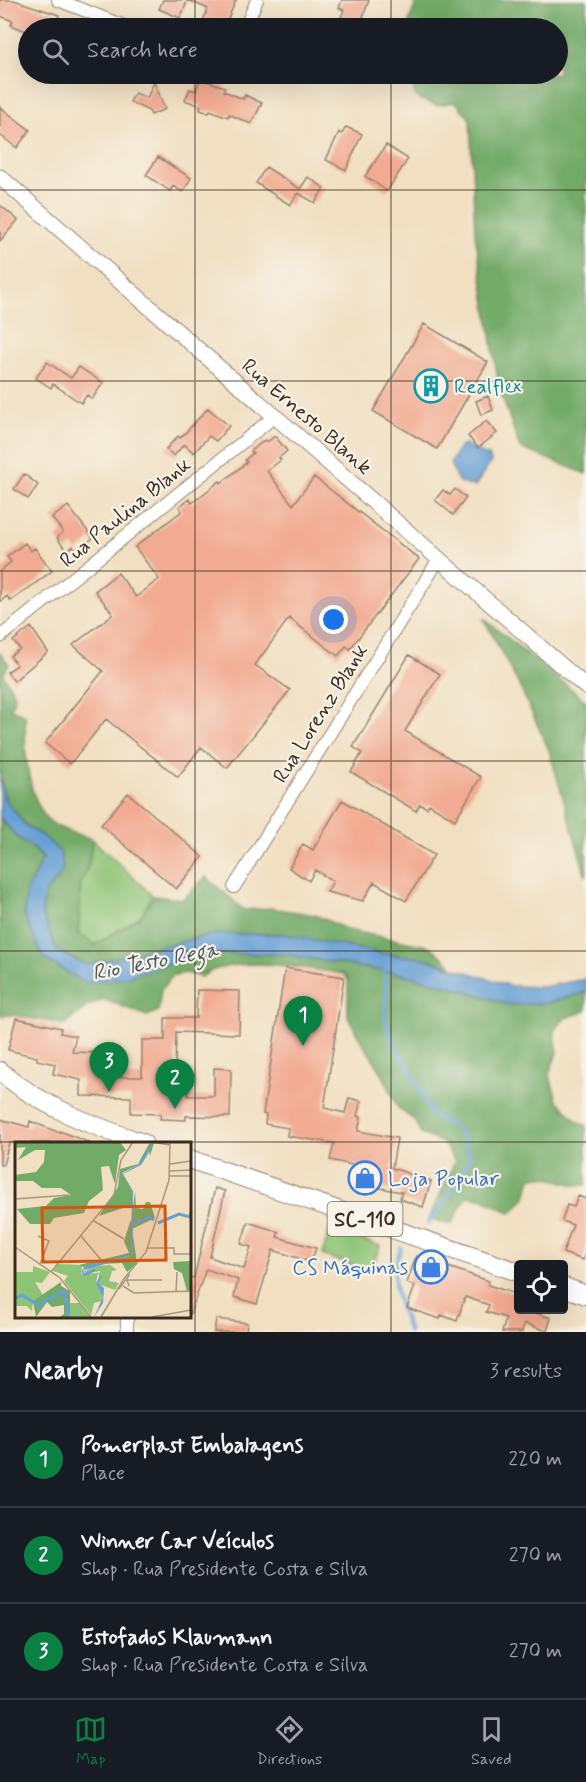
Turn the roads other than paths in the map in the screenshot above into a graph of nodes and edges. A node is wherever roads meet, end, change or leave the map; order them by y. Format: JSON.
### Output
{"nodes":[{"id":1,"x":58,"y":0,"type":"edge"},
{"id":2,"x":257,"y":0,"type":"edge"},
{"id":3,"x":104,"y":18,"type":"edge"},
{"id":4,"x":249,"y":18,"type":"edge"},
{"id":5,"x":0,"y":177,"type":"edge"},
{"id":6,"x":275,"y":417,"type":"junction"},
{"id":7,"x":439,"y":559,"type":"junction"},
{"id":8,"x":0,"y":638,"type":"edge"},
{"id":9,"x":586,"y":687,"type":"edge"},
{"id":10,"x":234,"y":887,"type":"dead end"},
{"id":11,"x":0,"y":1071,"type":"edge"},
{"id":12,"x":135,"y":1142,"type":"edge"},
{"id":13,"x":190,"y":1159,"type":"edge"},
{"id":14,"x":514,"y":1270,"type":"edge"},
{"id":15,"x":568,"y":1288,"type":"edge"},
{"id":16,"x":586,"y":1295,"type":"edge"},
{"id":17,"x":128,"y":1317,"type":"edge"},
{"id":18,"x":127,"y":1332,"type":"edge"}],
"edges":[{"from":1,"to":3,"type":"street"},
{"from":2,"to":4,"type":"street"},
{"from":5,"to":6,"type":"street","name":"Rua Ernesto Blank"},
{"from":6,"to":7,"type":"street","name":"Rua Ernesto Blank"},
{"from":6,"to":8,"type":"street","name":"Rua Paulina Blank"},
{"from":7,"to":9,"type":"street","name":"Rua Ernesto Blank"},
{"from":7,"to":10,"type":"street","name":"Rua Lorenz Blank"},
{"from":11,"to":12,"type":"main road"},
{"from":13,"to":14,"type":"main road","number":"SC-110"},
{"from":15,"to":16,"type":"main road"},
{"from":17,"to":18,"type":"street"}]}
